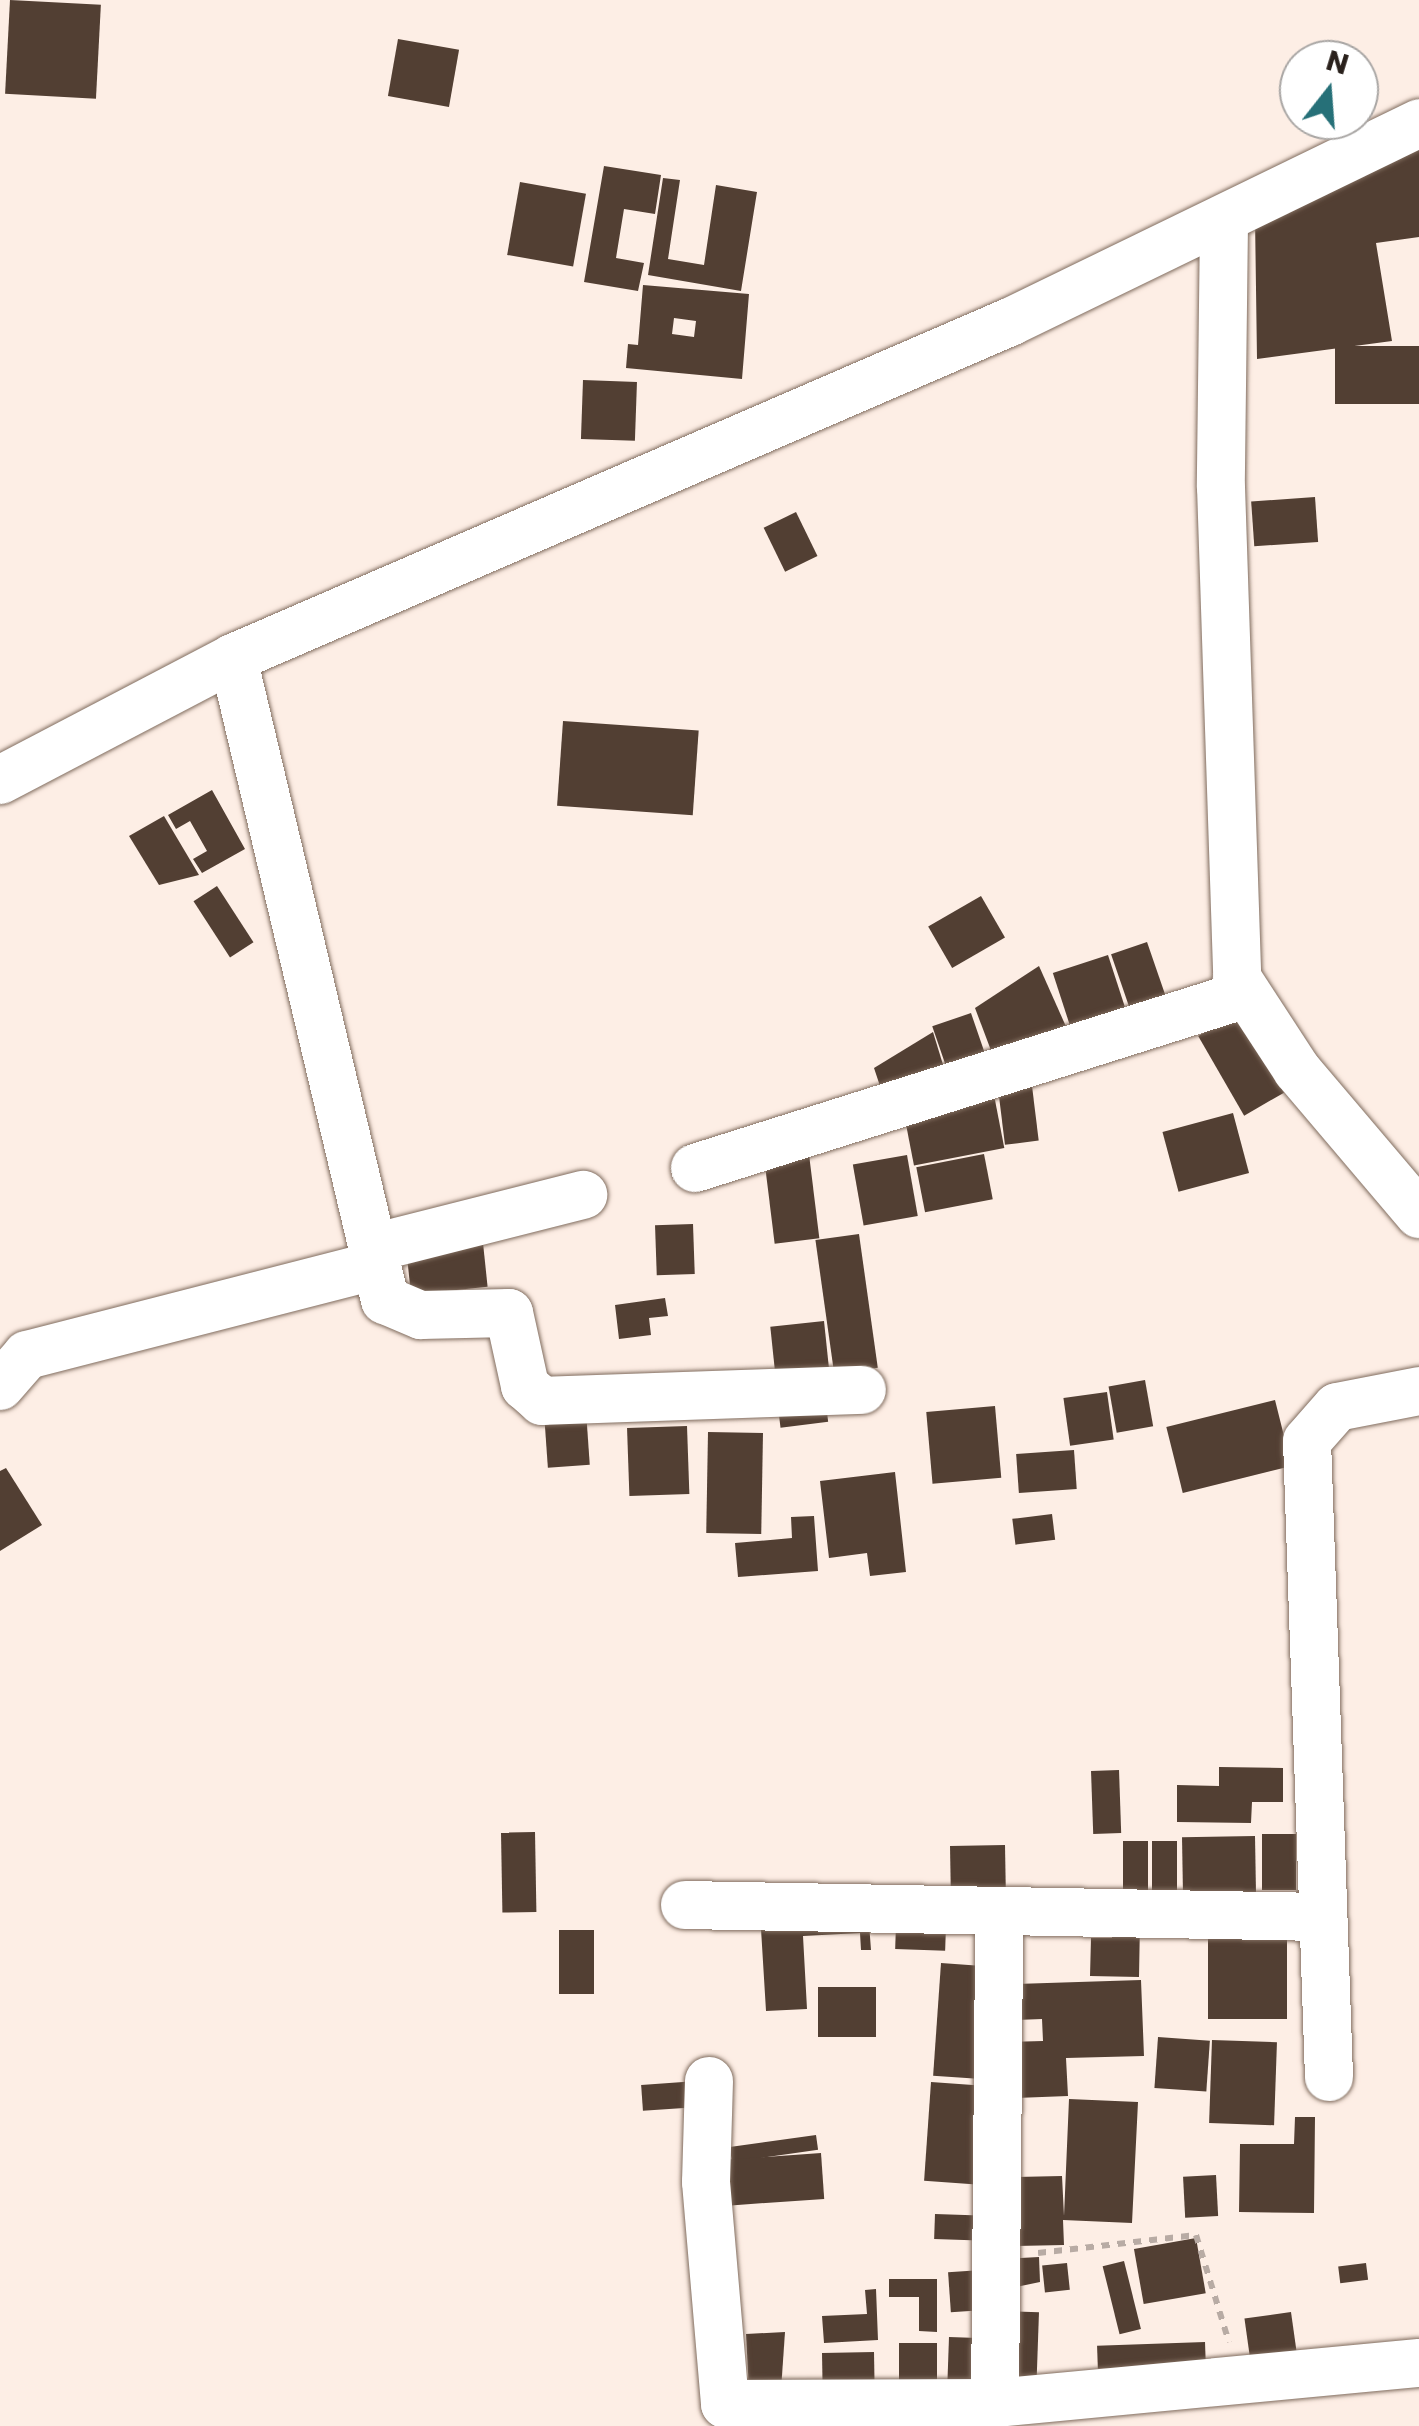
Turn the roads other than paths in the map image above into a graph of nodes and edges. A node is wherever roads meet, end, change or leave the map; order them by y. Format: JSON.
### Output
{"nodes":[{"id":1,"x":1419,"y":123,"type":"edge"},
{"id":2,"x":1224,"y":223,"type":"junction"},
{"id":3,"x":234,"y":658,"type":"junction"},
{"id":4,"x":0,"y":780,"type":"edge"},
{"id":5,"x":1242,"y":994,"type":"junction"},
{"id":6,"x":695,"y":1168,"type":"dead end"},
{"id":7,"x":582,"y":1195,"type":"dead end"},
{"id":8,"x":1419,"y":1214,"type":"edge"},
{"id":9,"x":375,"y":1256,"type":"junction"},
{"id":10,"x":0,"y":1386,"type":"edge"},
{"id":11,"x":862,"y":1390,"type":"dead end"},
{"id":12,"x":1419,"y":1391,"type":"edge"},
{"id":13,"x":685,"y":1906,"type":"dead end"},
{"id":14,"x":999,"y":1911,"type":"junction"},
{"id":15,"x":1322,"y":1916,"type":"junction"},
{"id":16,"x":1329,"y":2077,"type":"dead end"},
{"id":17,"x":710,"y":2080,"type":"dead end"},
{"id":18,"x":1419,"y":2363,"type":"edge"},
{"id":19,"x":995,"y":2403,"type":"junction"}],
"edges":[{"from":1,"to":2,"type":"street"},
{"from":2,"to":3,"type":"street"},
{"from":2,"to":5,"type":"street"},
{"from":3,"to":4,"type":"street"},
{"from":3,"to":9,"type":"street"},
{"from":5,"to":6,"type":"street"},
{"from":5,"to":8,"type":"street"},
{"from":7,"to":9,"type":"street"},
{"from":9,"to":10,"type":"street"},
{"from":9,"to":11,"type":"street"},
{"from":12,"to":15,"type":"street"},
{"from":13,"to":14,"type":"street"},
{"from":14,"to":15,"type":"street"},
{"from":14,"to":19,"type":"street"},
{"from":15,"to":16,"type":"street"},
{"from":17,"to":19,"type":"street"},
{"from":18,"to":19,"type":"street"}]}
